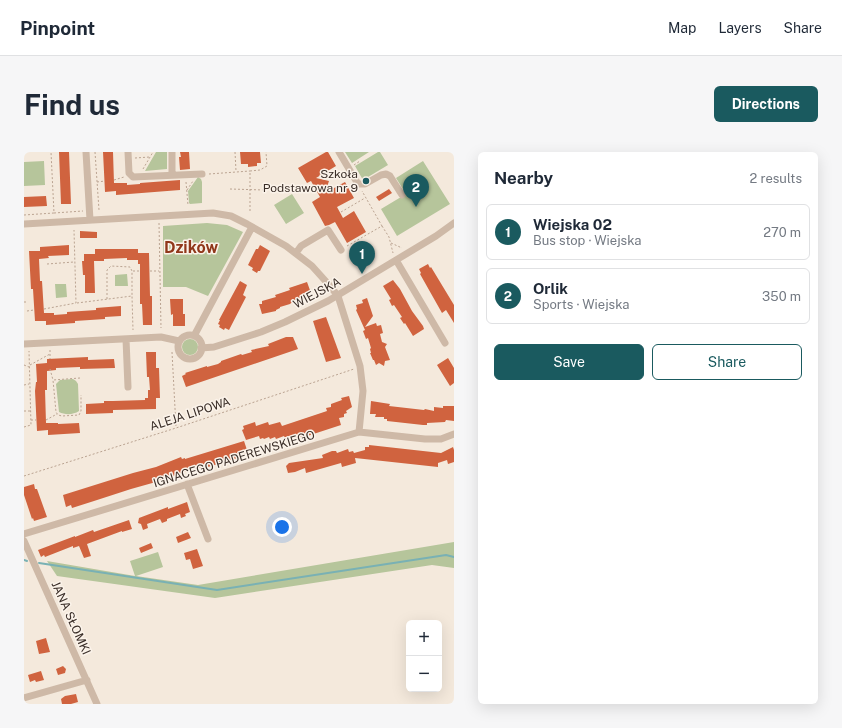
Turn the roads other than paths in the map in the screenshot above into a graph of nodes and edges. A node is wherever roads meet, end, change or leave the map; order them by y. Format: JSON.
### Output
{"nodes":[{"id":1,"x":86,"y":152,"type":"edge"},
{"id":2,"x":172,"y":152,"type":"edge"},
{"id":3,"x":339,"y":152,"type":"edge"},
{"id":4,"x":128,"y":155,"type":"edge"},
{"id":5,"x":200,"y":174,"type":"road end"},
{"id":6,"x":172,"y":175,"type":"junction"},
{"id":7,"x":402,"y":195,"type":"dead end"},
{"id":8,"x":90,"y":220,"type":"junction"},
{"id":9,"x":454,"y":223,"type":"edge"},
{"id":10,"x":24,"y":224,"type":"edge"},
{"id":11,"x":252,"y":227,"type":"junction"},
{"id":12,"x":341,"y":250,"type":"road end"},
{"id":13,"x":296,"y":253,"type":"junction"},
{"id":14,"x":396,"y":260,"type":"junction"},
{"id":15,"x":338,"y":296,"type":"junction"},
{"id":16,"x":194,"y":336,"type":"junction"},
{"id":17,"x":126,"y":339,"type":"junction"},
{"id":18,"x":179,"y":343,"type":"junction"},
{"id":19,"x":445,"y":343,"type":"dead end"},
{"id":20,"x":27,"y":344,"type":"edge"},
{"id":21,"x":201,"y":348,"type":"junction"},
{"id":22,"x":128,"y":388,"type":"dead end"},
{"id":23,"x":359,"y":432,"type":"junction"},
{"id":24,"x":454,"y":434,"type":"edge"},
{"id":25,"x":186,"y":484,"type":"junction"},
{"id":26,"x":24,"y":534,"type":"edge"},
{"id":27,"x":208,"y":539,"type":"dead end"},
{"id":28,"x":24,"y":541,"type":"edge"},
{"id":29,"x":87,"y":680,"type":"junction"},
{"id":30,"x":24,"y":698,"type":"edge"},
{"id":31,"x":97,"y":704,"type":"edge"}],
"edges":[{"from":1,"to":8,"type":"street"},
{"from":2,"to":6,"type":"street"},
{"from":3,"to":7,"type":"street"},
{"from":4,"to":6,"type":"street"},
{"from":5,"to":6,"type":"street"},
{"from":8,"to":10,"type":"street"},
{"from":8,"to":11,"type":"street"},
{"from":9,"to":14,"type":"street","name":"WIEJSKA"},
{"from":11,"to":13,"type":"street"},
{"from":11,"to":16,"type":"street"},
{"from":12,"to":13,"type":"street"},
{"from":13,"to":15,"type":"street"},
{"from":14,"to":15,"type":"street","name":"WIEJSKA"},
{"from":14,"to":19,"type":"street"},
{"from":15,"to":21,"type":"street","name":"WIEJSKA"},
{"from":15,"to":23,"type":"street"},
{"from":16,"to":18,"type":"street"},
{"from":16,"to":21,"type":"street"},
{"from":17,"to":18,"type":"street"},
{"from":17,"to":20,"type":"street"},
{"from":17,"to":22,"type":"street"},
{"from":18,"to":21,"type":"street"},
{"from":23,"to":24,"type":"street","name":"IGNACEGO PADEREWSKIEGO"},
{"from":23,"to":25,"type":"street","name":"IGNACEGO PADEREWSKIEGO"},
{"from":25,"to":26,"type":"street","name":"IGNACEGO PADEREWSKIEGO"},
{"from":25,"to":27,"type":"street"},
{"from":28,"to":29,"type":"street","name":"JANA SŁOMKI"},
{"from":29,"to":30,"type":"street"},
{"from":29,"to":31,"type":"street","name":"JANA SŁOMKI"}]}
